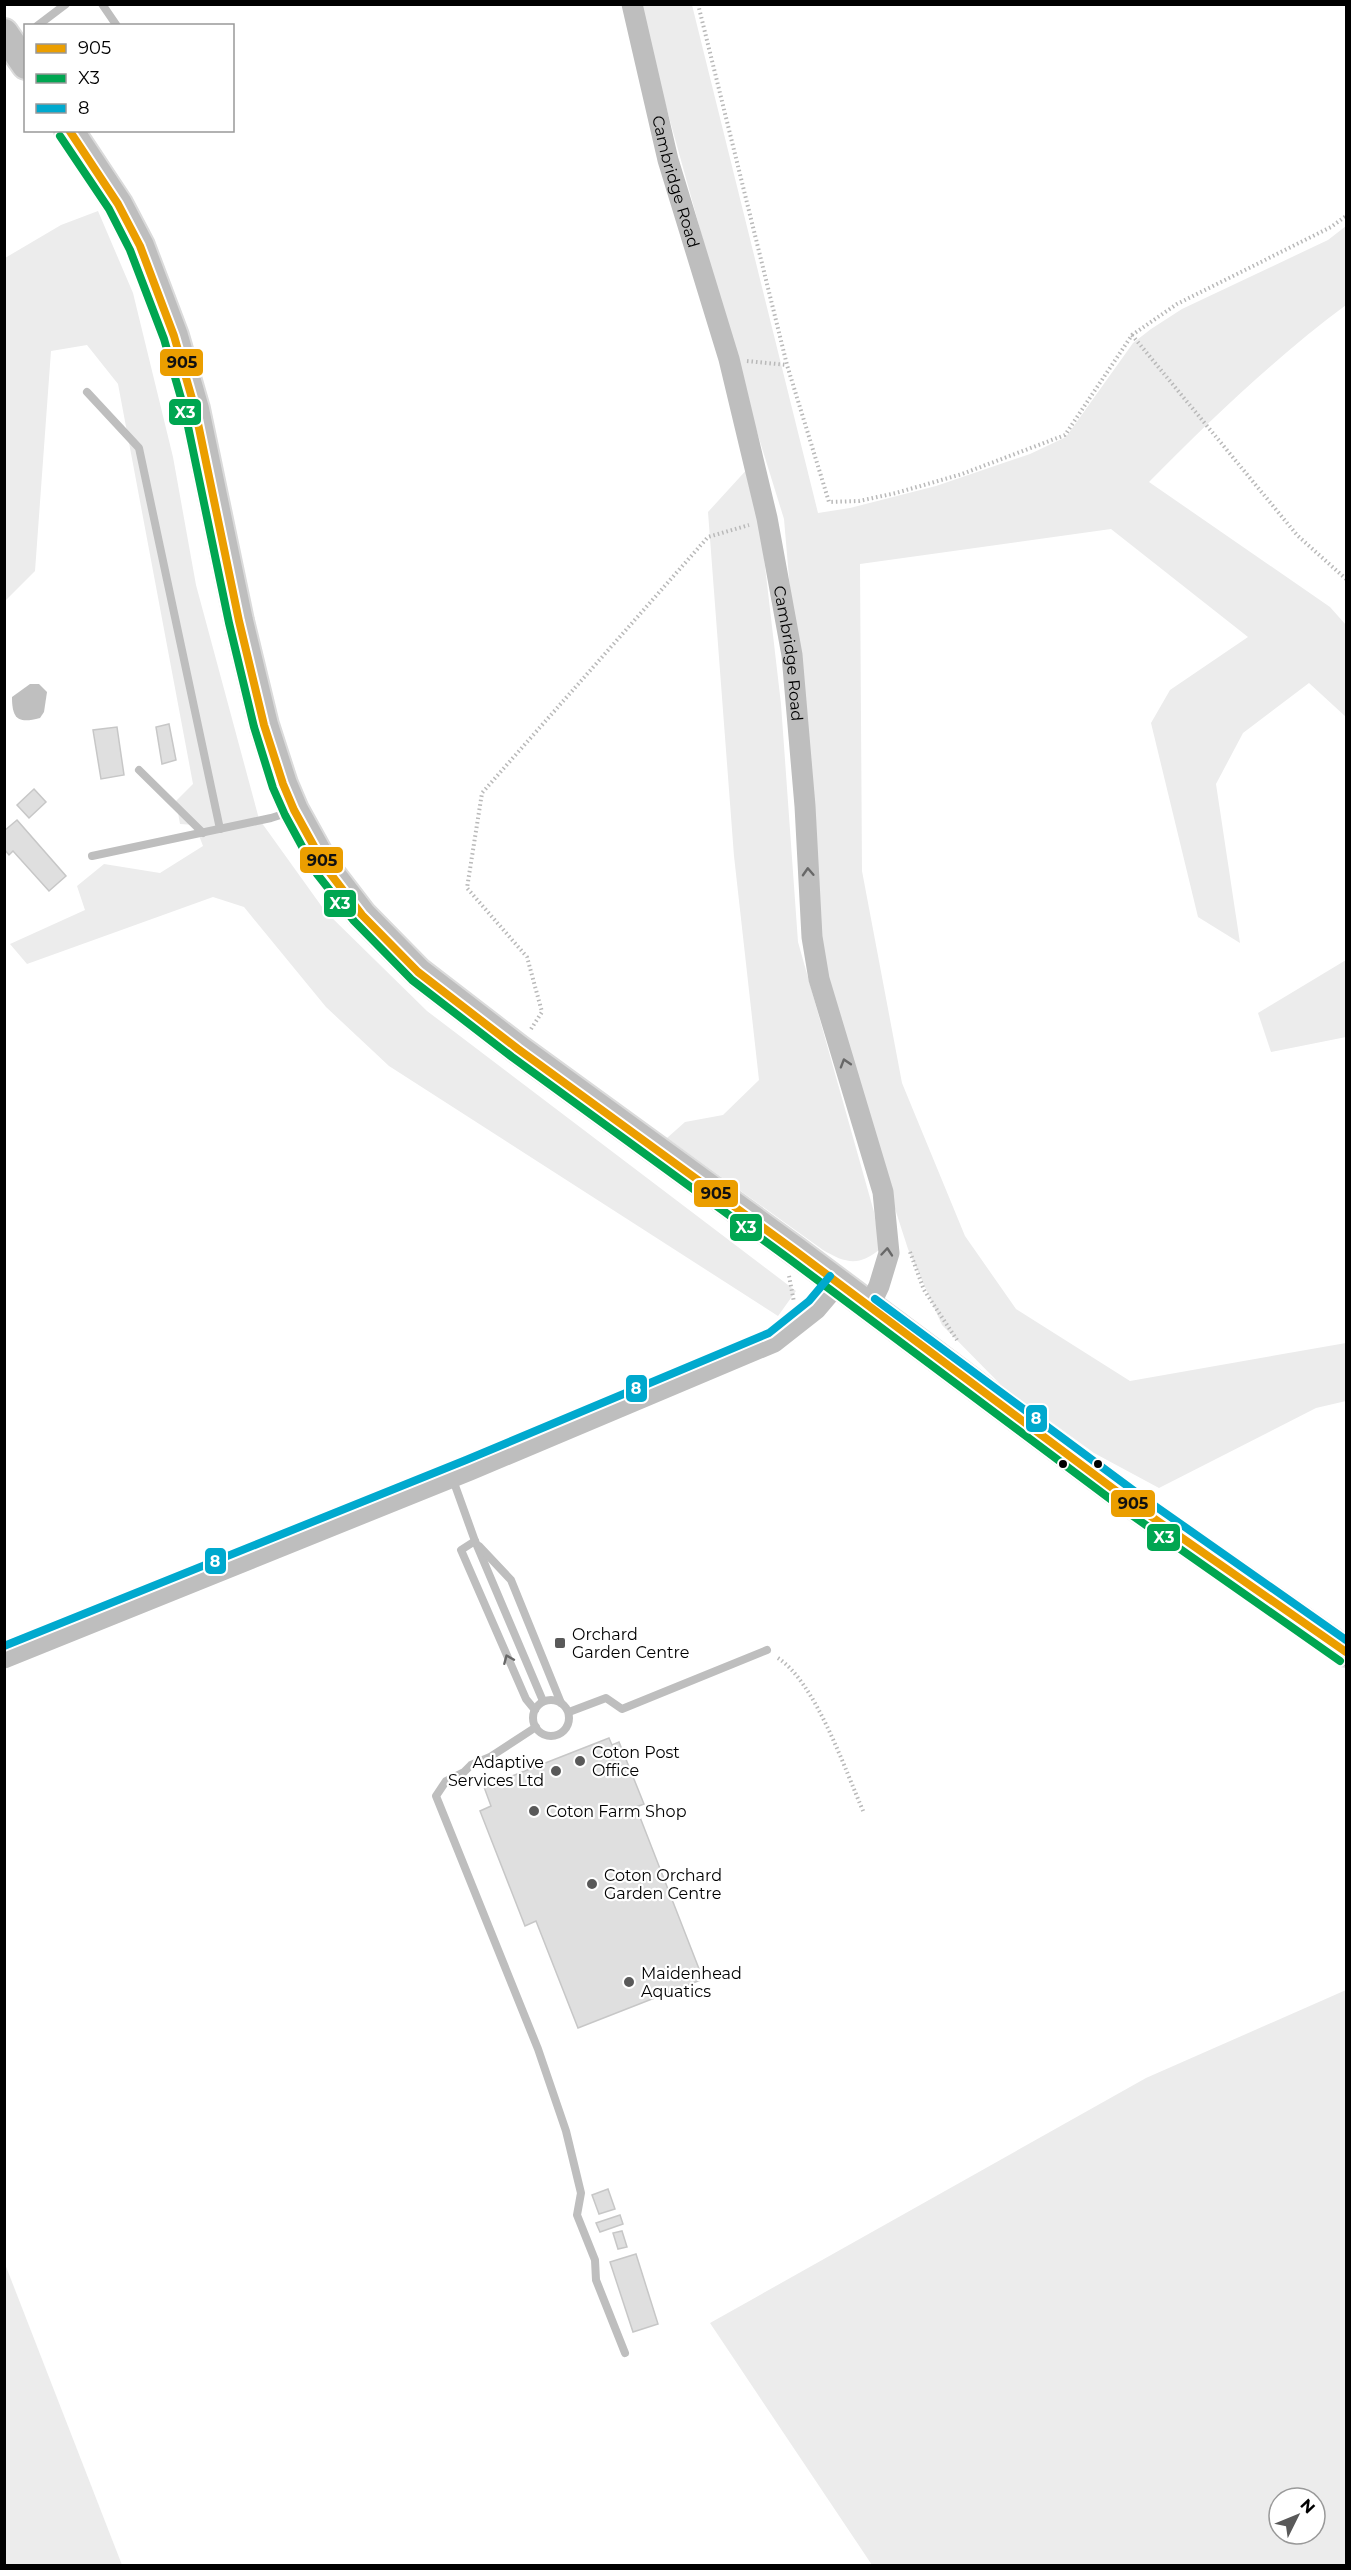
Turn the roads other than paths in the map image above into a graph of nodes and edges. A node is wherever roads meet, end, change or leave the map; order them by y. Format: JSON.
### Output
{"nodes":[{"id":1,"x":66,"y":4,"type":"edge"},
{"id":2,"x":102,"y":4,"type":"edge"},
{"id":3,"x":632,"y":4,"type":"edge"},
{"id":4,"x":40,"y":24,"type":"edge"},
{"id":5,"x":116,"y":24,"type":"edge"},
{"id":6,"x":70,"y":132,"type":"edge"},
{"id":7,"x":87,"y":392,"type":"dead end"},
{"id":8,"x":139,"y":770,"type":"dead end"},
{"id":9,"x":294,"y":810,"type":"junction"},
{"id":10,"x":220,"y":829,"type":"junction"},
{"id":11,"x":203,"y":833,"type":"junction"},
{"id":12,"x":92,"y":856,"type":"dead end"},
{"id":13,"x":838,"y":1283,"type":"junction"},
{"id":14,"x":869,"y":1306,"type":"junction"},
{"id":15,"x":452,"y":1477,"type":"junction"},
{"id":16,"x":475,"y":1541,"type":"junction"},
{"id":17,"x":767,"y":1650,"type":"road end"},
{"id":18,"x":1347,"y":1652,"type":"edge"},
{"id":19,"x":4,"y":1658,"type":"edge"},
{"id":20,"x":543,"y":1701,"type":"junction"},
{"id":21,"x":561,"y":1703,"type":"junction"},
{"id":22,"x":535,"y":1710,"type":"junction"},
{"id":23,"x":569,"y":1712,"type":"junction"},
{"id":24,"x":536,"y":1727,"type":"junction"},
{"id":25,"x":626,"y":2353,"type":"dead end"}],
"edges":[{"from":1,"to":4,"type":"lane"},
{"from":2,"to":5,"type":"lane"},
{"from":14,"to":3,"type":"street","name":"Cambridge Road","one_way":true},
{"from":6,"to":9,"type":"highway"},
{"from":7,"to":10,"type":"lane"},
{"from":8,"to":11,"type":"lane"},
{"from":9,"to":10,"type":"lane"},
{"from":9,"to":13,"type":"highway"},
{"from":10,"to":11,"type":"lane"},
{"from":11,"to":12,"type":"lane"},
{"from":13,"to":14,"type":"highway"},
{"from":13,"to":15,"type":"street"},
{"from":14,"to":18,"type":"highway"},
{"from":15,"to":16,"type":"lane"},
{"from":15,"to":19,"type":"street"},
{"from":16,"to":20,"type":"lane"},
{"from":16,"to":21,"type":"lane"},
{"from":22,"to":16,"type":"lane","one_way":true},
{"from":17,"to":23,"type":"lane"},
{"from":20,"to":21,"type":"lane"},
{"from":20,"to":22,"type":"lane"},
{"from":21,"to":23,"type":"lane"},
{"from":22,"to":24,"type":"lane"},
{"from":23,"to":24,"type":"lane"},
{"from":24,"to":25,"type":"lane"}]}
